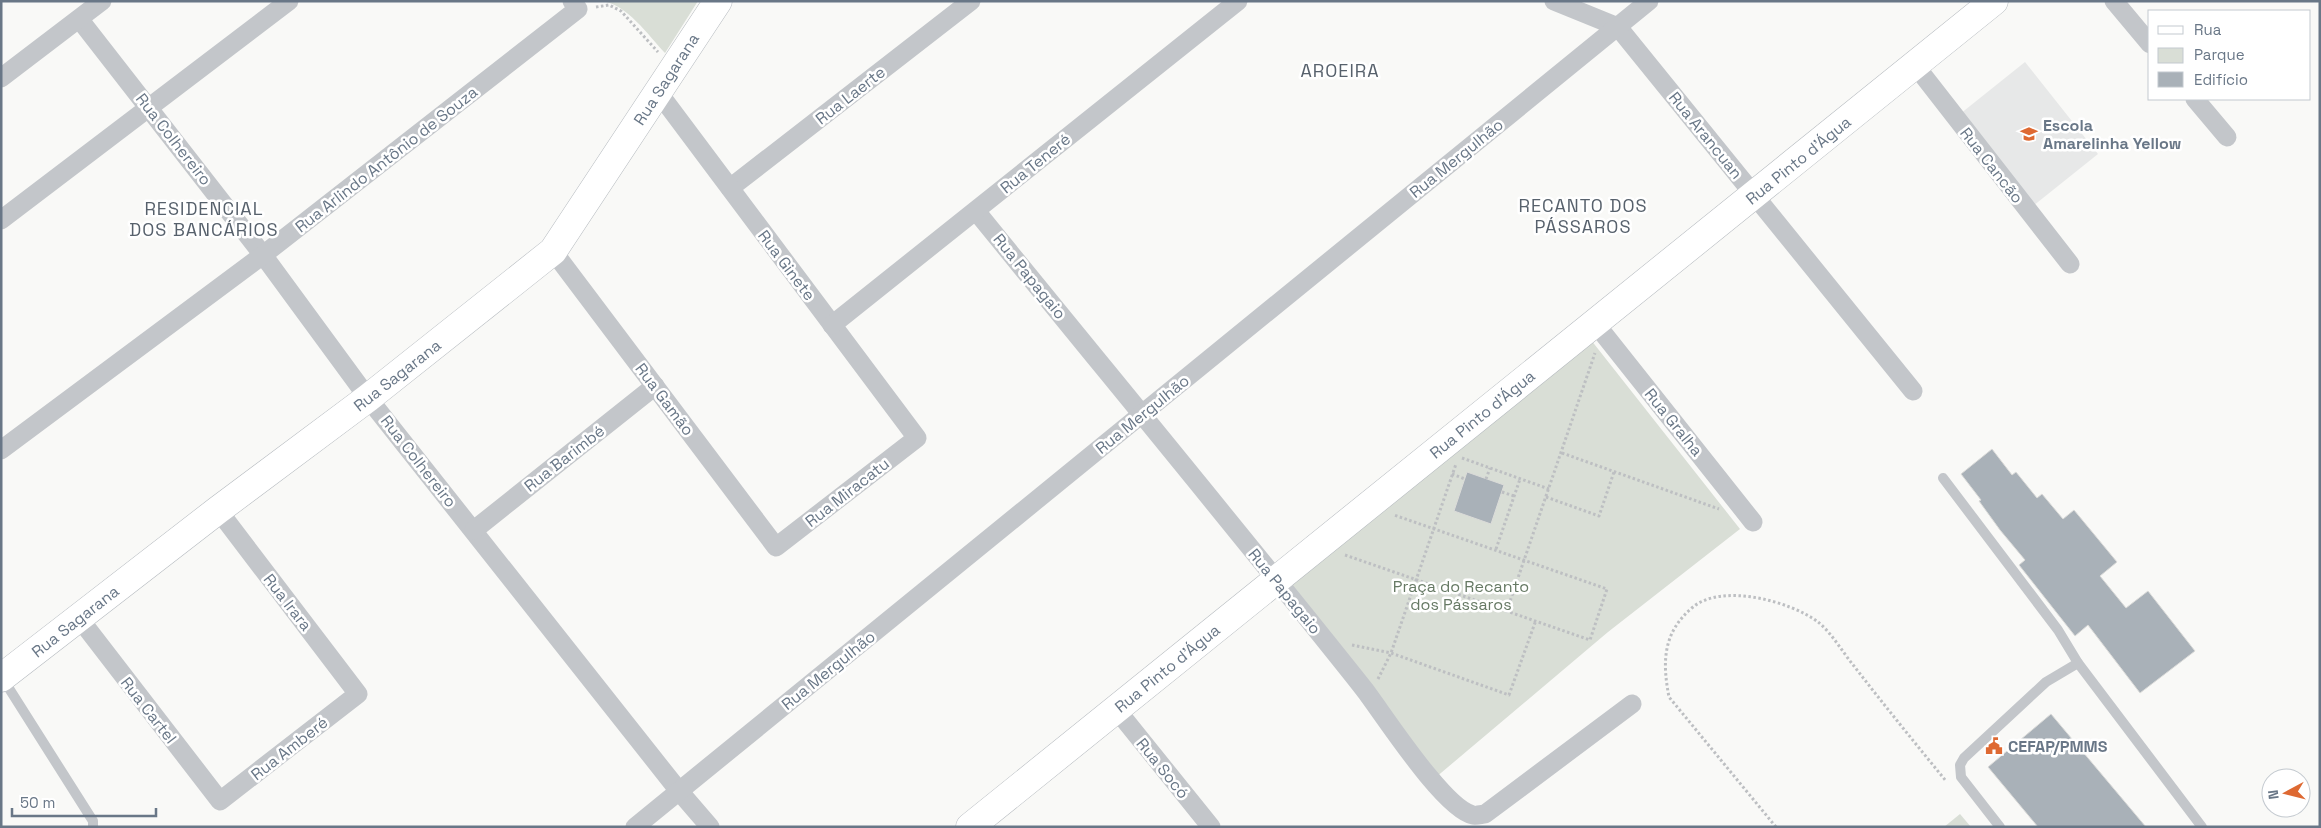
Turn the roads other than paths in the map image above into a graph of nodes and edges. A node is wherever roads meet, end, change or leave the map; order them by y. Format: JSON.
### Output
{"nodes":[{"id":1,"x":102,"y":1,"type":"edge"},
{"id":2,"x":289,"y":1,"type":"edge"},
{"id":3,"x":718,"y":1,"type":"edge"},
{"id":4,"x":971,"y":1,"type":"edge"},
{"id":5,"x":1238,"y":1,"type":"edge"},
{"id":6,"x":1554,"y":1,"type":"edge"},
{"id":7,"x":1649,"y":1,"type":"edge"},
{"id":8,"x":1994,"y":1,"type":"edge"},
{"id":9,"x":2114,"y":1,"type":"edge"},
{"id":10,"x":575,"y":5,"type":"edge"},
{"id":11,"x":80,"y":20,"type":"junction"},
{"id":12,"x":1618,"y":26,"type":"junction"},
{"id":13,"x":2148,"y":42,"type":"edge"},
{"id":14,"x":1915,"y":65,"type":"junction"},
{"id":15,"x":1,"y":78,"type":"edge"},
{"id":16,"x":658,"y":92,"type":"junction"},
{"id":17,"x":2196,"y":100,"type":"edge"},
{"id":18,"x":150,"y":108,"type":"junction"},
{"id":19,"x":2227,"y":137,"type":"dead end"},
{"id":20,"x":730,"y":188,"type":"junction"},
{"id":21,"x":1754,"y":195,"type":"junction"},
{"id":22,"x":976,"y":210,"type":"junction"},
{"id":23,"x":1,"y":220,"type":"edge"},
{"id":24,"x":553,"y":251,"type":"junction"},
{"id":25,"x":263,"y":255,"type":"junction"},
{"id":26,"x":2070,"y":264,"type":"dead end"},
{"id":27,"x":832,"y":325,"type":"junction"},
{"id":28,"x":1599,"y":328,"type":"junction"},
{"id":29,"x":655,"y":386,"type":"junction"},
{"id":30,"x":1913,"y":391,"type":"dead end"},
{"id":31,"x":368,"y":398,"type":"junction"},
{"id":32,"x":1141,"y":414,"type":"junction"},
{"id":33,"x":917,"y":438,"type":"joint"},
{"id":34,"x":1,"y":450,"type":"edge"},
{"id":35,"x":1943,"y":478,"type":"dead end"},
{"id":36,"x":218,"y":510,"type":"junction"},
{"id":37,"x":1753,"y":522,"type":"road end"},
{"id":38,"x":474,"y":530,"type":"junction"},
{"id":39,"x":776,"y":547,"type":"joint"},
{"id":40,"x":1277,"y":580,"type":"junction"},
{"id":41,"x":79,"y":618,"type":"junction"},
{"id":42,"x":2078,"y":663,"type":"junction"},
{"id":43,"x":2,"y":678,"type":"edge"},
{"id":44,"x":358,"y":694,"type":"joint"},
{"id":45,"x":1632,"y":704,"type":"dead end"},
{"id":46,"x":1116,"y":709,"type":"junction"},
{"id":47,"x":679,"y":791,"type":"junction"},
{"id":48,"x":220,"y":802,"type":"joint"},
{"id":49,"x":93,"y":827,"type":"edge"},
{"id":50,"x":635,"y":827,"type":"edge"},
{"id":51,"x":710,"y":827,"type":"edge"},
{"id":52,"x":970,"y":827,"type":"edge"},
{"id":53,"x":1211,"y":827,"type":"edge"},
{"id":54,"x":2000,"y":827,"type":"edge"},
{"id":55,"x":2202,"y":827,"type":"edge"}],
"edges":[{"from":1,"to":11,"type":"street"},
{"from":2,"to":18,"type":"street"},
{"from":3,"to":16,"type":"street","name":"Rua Sagarana"},
{"from":4,"to":20,"type":"street","name":"Rua Laerte"},
{"from":5,"to":22,"type":"street","name":"Rua Teneré"},
{"from":6,"to":12,"type":"street","name":"Rua Arancuan"},
{"from":7,"to":12,"type":"street","name":"Rua Mergulhão"},
{"from":8,"to":14,"type":"street","name":"Rua Pinto d'Água"},
{"from":9,"to":13,"type":"street"},
{"from":10,"to":25,"type":"street","name":"Rua Arlindo Antônio de Souza"},
{"from":11,"to":15,"type":"street"},
{"from":11,"to":18,"type":"street","name":"Rua Colhereiro"},
{"from":12,"to":21,"type":"street","name":"Rua Arancuan"},
{"from":12,"to":32,"type":"street","name":"Rua Mergulhão"},
{"from":14,"to":21,"type":"street","name":"Rua Pinto d'Água"},
{"from":14,"to":26,"type":"street","name":"Rua Cancão"},
{"from":16,"to":20,"type":"street","name":"Rua Ginete"},
{"from":16,"to":24,"type":"street","name":"Rua Sagarana"},
{"from":17,"to":19,"type":"street"},
{"from":18,"to":23,"type":"street"},
{"from":18,"to":25,"type":"street","name":"Rua Colhereiro"},
{"from":20,"to":27,"type":"street","name":"Rua Ginete"},
{"from":21,"to":28,"type":"street","name":"Rua Pinto d'Água"},
{"from":21,"to":30,"type":"street","name":"Rua Arancuan"},
{"from":22,"to":27,"type":"street","name":"Rua Teneré"},
{"from":22,"to":32,"type":"street","name":"Rua Papagaio"},
{"from":24,"to":29,"type":"street","name":"Rua Gamão"},
{"from":24,"to":31,"type":"street","name":"Rua Sagarana"},
{"from":25,"to":31,"type":"street","name":"Rua Colhereiro"},
{"from":25,"to":34,"type":"street","name":"Rua Arlindo Antônio de Souza"},
{"from":27,"to":33,"type":"street","name":"Rua Ginete"},
{"from":28,"to":37,"type":"street","name":"Rua Gralha"},
{"from":28,"to":40,"type":"street","name":"Rua Pinto d'Água"},
{"from":29,"to":38,"type":"street","name":"Rua Barimbé"},
{"from":29,"to":39,"type":"street","name":"Rua Gamão"},
{"from":31,"to":36,"type":"street","name":"Rua Sagarana"},
{"from":31,"to":38,"type":"street","name":"Rua Colhereiro"},
{"from":32,"to":40,"type":"street","name":"Rua Papagaio"},
{"from":32,"to":47,"type":"street","name":"Rua Mergulhão"},
{"from":33,"to":39,"type":"street","name":"Rua Miracatu"},
{"from":35,"to":42,"type":"lane"},
{"from":36,"to":41,"type":"street","name":"Rua Sagarana"},
{"from":36,"to":44,"type":"street","name":"Rua Irara"},
{"from":38,"to":47,"type":"street","name":"Rua Colhereiro"},
{"from":40,"to":45,"type":"street","name":"Rua Papagaio"},
{"from":40,"to":46,"type":"street","name":"Rua Pinto d'Água"},
{"from":41,"to":43,"type":"street","name":"Rua Sagarana"},
{"from":41,"to":48,"type":"street","name":"Rua Cartel"},
{"from":42,"to":54,"type":"lane"},
{"from":42,"to":55,"type":"lane"},
{"from":43,"to":49,"type":"lane"},
{"from":44,"to":48,"type":"street","name":"Rua Amberé"},
{"from":46,"to":52,"type":"street","name":"Rua Pinto d'Água"},
{"from":46,"to":53,"type":"street","name":"Rua Socó"},
{"from":47,"to":50,"type":"street","name":"Rua Mergulhão"},
{"from":47,"to":51,"type":"street","name":"Rua Colhereiro"}]}
